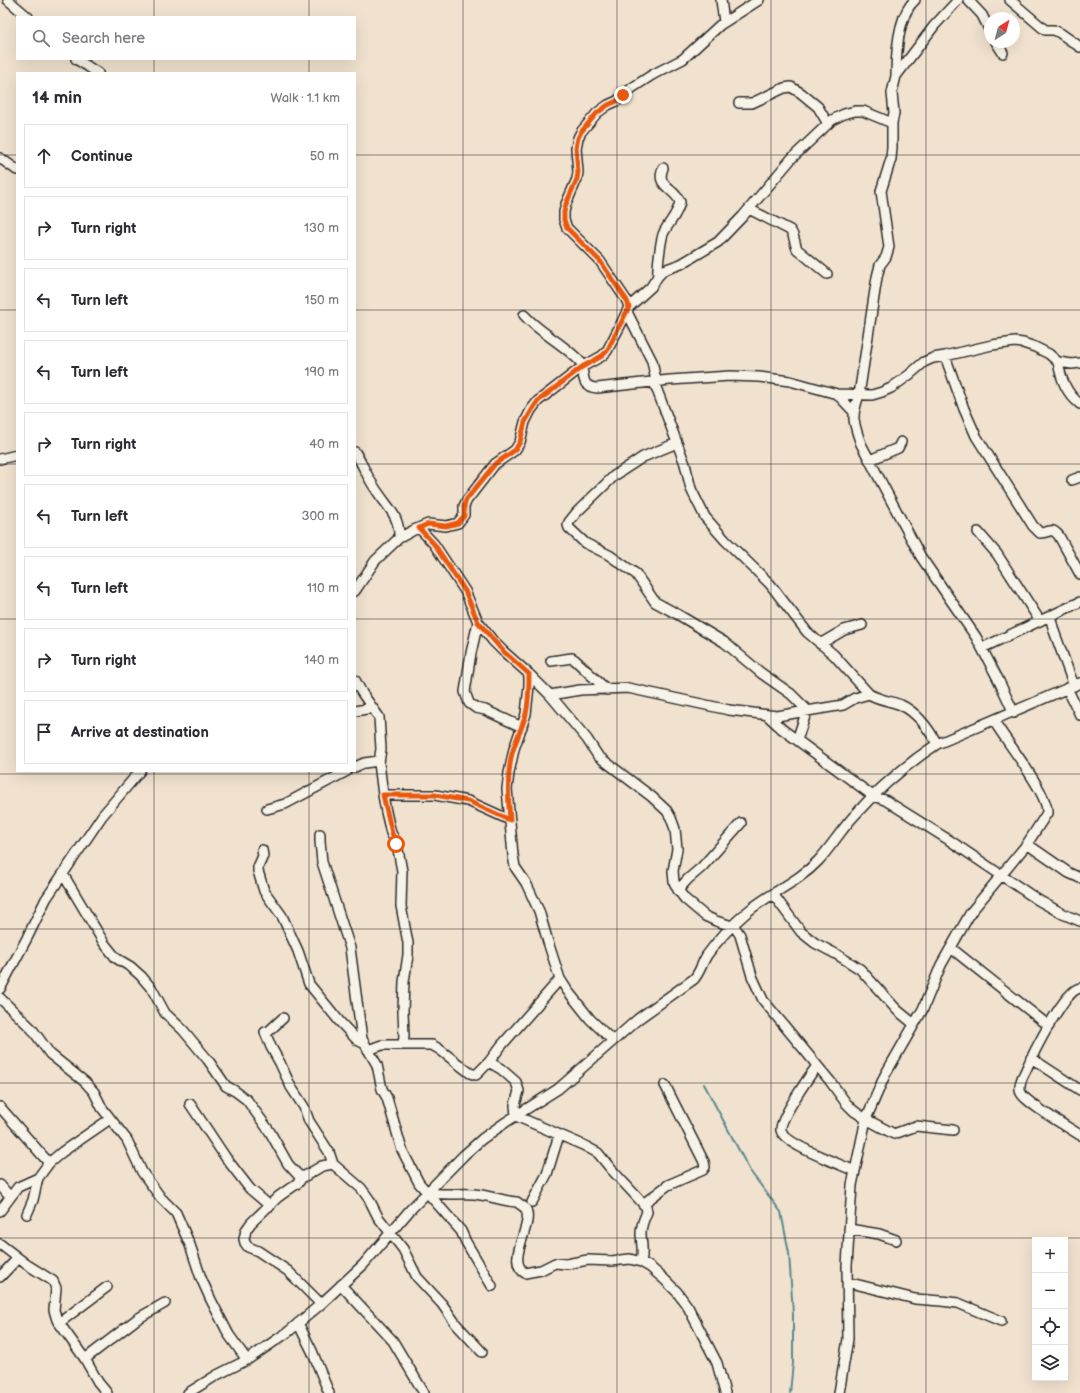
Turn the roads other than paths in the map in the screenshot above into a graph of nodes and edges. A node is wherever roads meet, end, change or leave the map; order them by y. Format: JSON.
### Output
{"nodes":[{"id":1,"x":8,"y":0,"type":"edge"},
{"id":2,"x":721,"y":0,"type":"edge"},
{"id":3,"x":759,"y":0,"type":"edge"},
{"id":4,"x":915,"y":0,"type":"edge"},
{"id":5,"x":958,"y":0,"type":"edge"},
{"id":6,"x":968,"y":0,"type":"edge"},
{"id":7,"x":1010,"y":0,"type":"edge"},
{"id":8,"x":27,"y":16,"type":"edge"},
{"id":9,"x":984,"y":18,"type":"edge"},
{"id":10,"x":724,"y":22,"type":"junction"},
{"id":11,"x":1080,"y":47,"type":"edge"},
{"id":12,"x":1000,"y":48,"type":"edge"},
{"id":13,"x":1003,"y":53,"type":"dead end"},
{"id":14,"x":78,"y":60,"type":"edge"},
{"id":15,"x":96,"y":72,"type":"edge"},
{"id":16,"x":896,"y":76,"type":"junction"},
{"id":17,"x":739,"y":103,"type":"dead end"},
{"id":18,"x":892,"y":123,"type":"junction"},
{"id":19,"x":828,"y":124,"type":"junction"},
{"id":20,"x":0,"y":158,"type":"edge"},
{"id":21,"x":663,"y":168,"type":"dead end"},
{"id":22,"x":16,"y":169,"type":"edge"},
{"id":23,"x":750,"y":209,"type":"junction"},
{"id":24,"x":827,"y":274,"type":"dead end"},
{"id":25,"x":658,"y":276,"type":"junction"},
{"id":26,"x":628,"y":310,"type":"junction"},
{"id":27,"x":524,"y":314,"type":"dead end"},
{"id":28,"x":946,"y":356,"type":"junction"},
{"id":29,"x":1058,"y":362,"type":"junction"},
{"id":30,"x":1080,"y":363,"type":"edge"},
{"id":31,"x":583,"y":366,"type":"junction"},
{"id":32,"x":655,"y":382,"type":"junction"},
{"id":33,"x":837,"y":394,"type":"junction"},
{"id":34,"x":859,"y":395,"type":"junction"},
{"id":35,"x":1080,"y":404,"type":"edge"},
{"id":36,"x":853,"y":411,"type":"junction"},
{"id":37,"x":901,"y":442,"type":"dead end"},
{"id":38,"x":677,"y":443,"type":"junction"},
{"id":39,"x":356,"y":454,"type":"edge"},
{"id":40,"x":16,"y":455,"type":"edge"},
{"id":41,"x":0,"y":459,"type":"edge"},
{"id":42,"x":870,"y":460,"type":"junction"},
{"id":43,"x":419,"y":528,"type":"junction"},
{"id":44,"x":978,"y":532,"type":"dead end"},
{"id":45,"x":399,"y":538,"type":"junction"},
{"id":46,"x":1080,"y":574,"type":"edge"},
{"id":47,"x":356,"y":590,"type":"edge"},
{"id":48,"x":1080,"y":602,"type":"edge"},
{"id":49,"x":1050,"y":616,"type":"junction"},
{"id":50,"x":1040,"y":621,"type":"junction"},
{"id":51,"x":478,"y":622,"type":"junction"},
{"id":52,"x":862,"y":625,"type":"dead end"},
{"id":53,"x":820,"y":644,"type":"junction"},
{"id":54,"x":982,"y":648,"type":"junction"},
{"id":55,"x":551,"y":661,"type":"dead end"},
{"id":56,"x":529,"y":674,"type":"junction"},
{"id":57,"x":356,"y":682,"type":"edge"},
{"id":58,"x":1074,"y":686,"type":"edge"},
{"id":59,"x":607,"y":690,"type":"junction"},
{"id":60,"x":869,"y":694,"type":"junction"},
{"id":61,"x":550,"y":695,"type":"junction"},
{"id":62,"x":372,"y":708,"type":"junction"},
{"id":63,"x":807,"y":710,"type":"junction"},
{"id":64,"x":356,"y":711,"type":"edge"},
{"id":65,"x":1014,"y":713,"type":"junction"},
{"id":66,"x":1080,"y":715,"type":"edge"},
{"id":67,"x":768,"y":716,"type":"junction"},
{"id":68,"x":994,"y":721,"type":"junction"},
{"id":69,"x":522,"y":727,"type":"junction"},
{"id":70,"x":797,"y":740,"type":"junction"},
{"id":71,"x":937,"y":744,"type":"junction"},
{"id":72,"x":379,"y":761,"type":"junction"},
{"id":73,"x":356,"y":767,"type":"edge"},
{"id":74,"x":139,"y":772,"type":"edge"},
{"id":75,"x":345,"y":772,"type":"edge"},
{"id":76,"x":383,"y":795,"type":"junction"},
{"id":77,"x":873,"y":796,"type":"junction"},
{"id":78,"x":268,"y":809,"type":"dead end"},
{"id":79,"x":510,"y":820,"type":"junction"},
{"id":80,"x":741,"y":823,"type":"dead end"},
{"id":81,"x":320,"y":834,"type":"dead end"},
{"id":82,"x":1027,"y":844,"type":"junction"},
{"id":83,"x":262,"y":850,"type":"dead end"},
{"id":84,"x":63,"y":874,"type":"junction"},
{"id":85,"x":1002,"y":875,"type":"junction"},
{"id":86,"x":1080,"y":878,"type":"edge"},
{"id":87,"x":678,"y":890,"type":"junction"},
{"id":88,"x":773,"y":894,"type":"junction"},
{"id":89,"x":1080,"y":921,"type":"edge"},
{"id":90,"x":732,"y":926,"type":"junction"},
{"id":91,"x":951,"y":948,"type":"junction"},
{"id":92,"x":560,"y":979,"type":"junction"},
{"id":93,"x":0,"y":988,"type":"edge"},
{"id":94,"x":1080,"y":988,"type":"edge"},
{"id":95,"x":0,"y":998,"type":"edge"},
{"id":96,"x":283,"y":1018,"type":"dead end"},
{"id":97,"x":914,"y":1024,"type":"junction"},
{"id":98,"x":1049,"y":1026,"type":"junction"},
{"id":99,"x":612,"y":1040,"type":"junction"},
{"id":100,"x":403,"y":1045,"type":"junction"},
{"id":101,"x":367,"y":1047,"type":"junction"},
{"id":102,"x":1031,"y":1058,"type":"junction"},
{"id":103,"x":489,"y":1062,"type":"junction"},
{"id":104,"x":817,"y":1066,"type":"junction"},
{"id":105,"x":666,"y":1085,"type":"dead end"},
{"id":106,"x":1080,"y":1090,"type":"edge"},
{"id":107,"x":190,"y":1104,"type":"dead end"},
{"id":108,"x":0,"y":1107,"type":"edge"},
{"id":109,"x":516,"y":1116,"type":"junction"},
{"id":110,"x":110,"y":1119,"type":"junction"},
{"id":111,"x":866,"y":1119,"type":"junction"},
{"id":112,"x":953,"y":1130,"type":"dead end"},
{"id":113,"x":559,"y":1135,"type":"junction"},
{"id":114,"x":1080,"y":1135,"type":"edge"},
{"id":115,"x":48,"y":1163,"type":"junction"},
{"id":116,"x":333,"y":1164,"type":"junction"},
{"id":117,"x":855,"y":1171,"type":"junction"},
{"id":118,"x":302,"y":1177,"type":"junction"},
{"id":119,"x":38,"y":1178,"type":"junction"},
{"id":120,"x":0,"y":1186,"type":"edge"},
{"id":121,"x":427,"y":1192,"type":"junction"},
{"id":122,"x":10,"y":1196,"type":"junction"},
{"id":123,"x":532,"y":1202,"type":"dead end"},
{"id":124,"x":643,"y":1204,"type":"junction"},
{"id":125,"x":270,"y":1206,"type":"junction"},
{"id":126,"x":0,"y":1211,"type":"edge"},
{"id":127,"x":27,"y":1214,"type":"dead end"},
{"id":128,"x":849,"y":1229,"type":"junction"},
{"id":129,"x":390,"y":1233,"type":"junction"},
{"id":130,"x":896,"y":1240,"type":"dead end"},
{"id":131,"x":0,"y":1244,"type":"edge"},
{"id":132,"x":18,"y":1258,"type":"junction"},
{"id":133,"x":642,"y":1262,"type":"junction"},
{"id":134,"x":0,"y":1277,"type":"edge"},
{"id":135,"x":847,"y":1282,"type":"junction"},
{"id":136,"x":341,"y":1285,"type":"junction"},
{"id":137,"x":492,"y":1286,"type":"dead end"},
{"id":138,"x":108,"y":1287,"type":"dead end"},
{"id":139,"x":165,"y":1303,"type":"dead end"},
{"id":140,"x":321,"y":1304,"type":"junction"},
{"id":141,"x":1001,"y":1321,"type":"dead end"},
{"id":142,"x":298,"y":1323,"type":"junction"},
{"id":143,"x":59,"y":1324,"type":"junction"},
{"id":144,"x":482,"y":1352,"type":"dead end"},
{"id":145,"x":85,"y":1358,"type":"junction"},
{"id":146,"x":247,"y":1360,"type":"junction"},
{"id":147,"x":107,"y":1393,"type":"edge"},
{"id":148,"x":188,"y":1393,"type":"edge"},
{"id":149,"x":330,"y":1393,"type":"edge"},
{"id":150,"x":424,"y":1393,"type":"edge"},
{"id":151,"x":725,"y":1393,"type":"edge"},
{"id":152,"x":839,"y":1393,"type":"edge"}],
"edges":[{"from":1,"to":8,"type":"street"},
{"from":2,"to":10,"type":"street"},
{"from":3,"to":10,"type":"street"},
{"from":4,"to":16,"type":"street"},
{"from":5,"to":16,"type":"street"},
{"from":6,"to":9,"type":"street"},
{"from":7,"to":11,"type":"street"},
{"from":10,"to":26,"type":"street"},
{"from":12,"to":13,"type":"street"},
{"from":14,"to":15,"type":"street"},
{"from":16,"to":18,"type":"street"},
{"from":17,"to":19,"type":"street"},
{"from":18,"to":19,"type":"street"},
{"from":18,"to":34,"type":"street"},
{"from":19,"to":23,"type":"street"},
{"from":20,"to":22,"type":"street"},
{"from":21,"to":25,"type":"street"},
{"from":23,"to":24,"type":"street"},
{"from":23,"to":25,"type":"street"},
{"from":25,"to":26,"type":"street"},
{"from":26,"to":31,"type":"street"},
{"from":26,"to":32,"type":"street"},
{"from":27,"to":31,"type":"street"},
{"from":28,"to":29,"type":"street"},
{"from":28,"to":34,"type":"street"},
{"from":28,"to":46,"type":"street"},
{"from":29,"to":30,"type":"street"},
{"from":29,"to":35,"type":"street"},
{"from":31,"to":32,"type":"street"},
{"from":31,"to":43,"type":"street"},
{"from":32,"to":33,"type":"street"},
{"from":32,"to":38,"type":"street"},
{"from":33,"to":34,"type":"street"},
{"from":33,"to":36,"type":"street"},
{"from":34,"to":36,"type":"street"},
{"from":36,"to":42,"type":"street"},
{"from":37,"to":42,"type":"street"},
{"from":38,"to":53,"type":"street"},
{"from":38,"to":63,"type":"street"},
{"from":39,"to":45,"type":"street"},
{"from":40,"to":41,"type":"street"},
{"from":42,"to":54,"type":"street"},
{"from":43,"to":45,"type":"street"},
{"from":43,"to":51,"type":"street"},
{"from":44,"to":50,"type":"street"},
{"from":45,"to":47,"type":"street"},
{"from":48,"to":49,"type":"street"},
{"from":49,"to":50,"type":"street"},
{"from":49,"to":58,"type":"street"},
{"from":50,"to":54,"type":"street"},
{"from":51,"to":56,"type":"street"},
{"from":51,"to":69,"type":"street"},
{"from":52,"to":53,"type":"street"},
{"from":53,"to":60,"type":"street"},
{"from":54,"to":65,"type":"street"},
{"from":55,"to":59,"type":"street"},
{"from":56,"to":61,"type":"street"},
{"from":56,"to":69,"type":"street"},
{"from":57,"to":62,"type":"street"},
{"from":58,"to":65,"type":"street"},
{"from":58,"to":66,"type":"street"},
{"from":59,"to":61,"type":"street"},
{"from":59,"to":67,"type":"street"},
{"from":60,"to":63,"type":"street"},
{"from":60,"to":71,"type":"street"},
{"from":61,"to":87,"type":"street"},
{"from":62,"to":64,"type":"street"},
{"from":62,"to":72,"type":"street"},
{"from":63,"to":67,"type":"street"},
{"from":63,"to":70,"type":"street"},
{"from":65,"to":68,"type":"street"},
{"from":67,"to":70,"type":"street"},
{"from":68,"to":71,"type":"street"},
{"from":68,"to":82,"type":"street"},
{"from":69,"to":79,"type":"street"},
{"from":70,"to":77,"type":"street"},
{"from":71,"to":77,"type":"street"},
{"from":72,"to":73,"type":"street"},
{"from":72,"to":76,"type":"street"},
{"from":74,"to":84,"type":"street"},
{"from":75,"to":78,"type":"street"},
{"from":76,"to":79,"type":"street"},
{"from":76,"to":100,"type":"street"},
{"from":77,"to":85,"type":"street"},
{"from":77,"to":88,"type":"street"},
{"from":79,"to":92,"type":"street"},
{"from":80,"to":87,"type":"street"},
{"from":81,"to":101,"type":"street"},
{"from":82,"to":85,"type":"street"},
{"from":82,"to":86,"type":"street"},
{"from":83,"to":101,"type":"street"},
{"from":84,"to":93,"type":"street"},
{"from":84,"to":118,"type":"street"},
{"from":85,"to":89,"type":"street"},
{"from":85,"to":91,"type":"street"},
{"from":87,"to":90,"type":"street"},
{"from":88,"to":90,"type":"street"},
{"from":88,"to":97,"type":"street"},
{"from":90,"to":99,"type":"street"},
{"from":90,"to":104,"type":"street"},
{"from":91,"to":97,"type":"street"},
{"from":91,"to":98,"type":"street"},
{"from":92,"to":99,"type":"street"},
{"from":92,"to":103,"type":"street"},
{"from":94,"to":98,"type":"street"},
{"from":95,"to":110,"type":"street"},
{"from":96,"to":116,"type":"street"},
{"from":97,"to":111,"type":"street"},
{"from":98,"to":102,"type":"street"},
{"from":99,"to":109,"type":"street"},
{"from":100,"to":101,"type":"street"},
{"from":100,"to":103,"type":"street"},
{"from":101,"to":121,"type":"street"},
{"from":102,"to":106,"type":"street"},
{"from":102,"to":114,"type":"street"},
{"from":103,"to":109,"type":"street"},
{"from":104,"to":111,"type":"street"},
{"from":104,"to":117,"type":"street"},
{"from":105,"to":124,"type":"street"},
{"from":107,"to":125,"type":"street"},
{"from":108,"to":115,"type":"street"},
{"from":109,"to":113,"type":"street"},
{"from":109,"to":121,"type":"street"},
{"from":110,"to":115,"type":"street"},
{"from":110,"to":146,"type":"street"},
{"from":111,"to":112,"type":"street"},
{"from":111,"to":117,"type":"street"},
{"from":113,"to":123,"type":"street"},
{"from":113,"to":124,"type":"street"},
{"from":115,"to":119,"type":"street"},
{"from":116,"to":118,"type":"street"},
{"from":116,"to":129,"type":"street"},
{"from":117,"to":128,"type":"street"},
{"from":118,"to":125,"type":"street"},
{"from":119,"to":122,"type":"street"},
{"from":119,"to":127,"type":"street"},
{"from":120,"to":122,"type":"street"},
{"from":121,"to":129,"type":"street"},
{"from":121,"to":133,"type":"street"},
{"from":121,"to":137,"type":"street"},
{"from":122,"to":126,"type":"street"},
{"from":124,"to":133,"type":"street"},
{"from":125,"to":140,"type":"street"},
{"from":128,"to":130,"type":"street"},
{"from":128,"to":135,"type":"street"},
{"from":129,"to":136,"type":"street"},
{"from":129,"to":144,"type":"street"},
{"from":131,"to":132,"type":"street"},
{"from":132,"to":134,"type":"street"},
{"from":132,"to":143,"type":"street"},
{"from":133,"to":151,"type":"street"},
{"from":135,"to":141,"type":"street"},
{"from":135,"to":152,"type":"street"},
{"from":136,"to":140,"type":"street"},
{"from":136,"to":150,"type":"street"},
{"from":138,"to":143,"type":"street"},
{"from":139,"to":145,"type":"street"},
{"from":140,"to":142,"type":"street"},
{"from":142,"to":146,"type":"street"},
{"from":142,"to":149,"type":"street"},
{"from":143,"to":145,"type":"street"},
{"from":145,"to":147,"type":"street"},
{"from":146,"to":148,"type":"street"}]}
